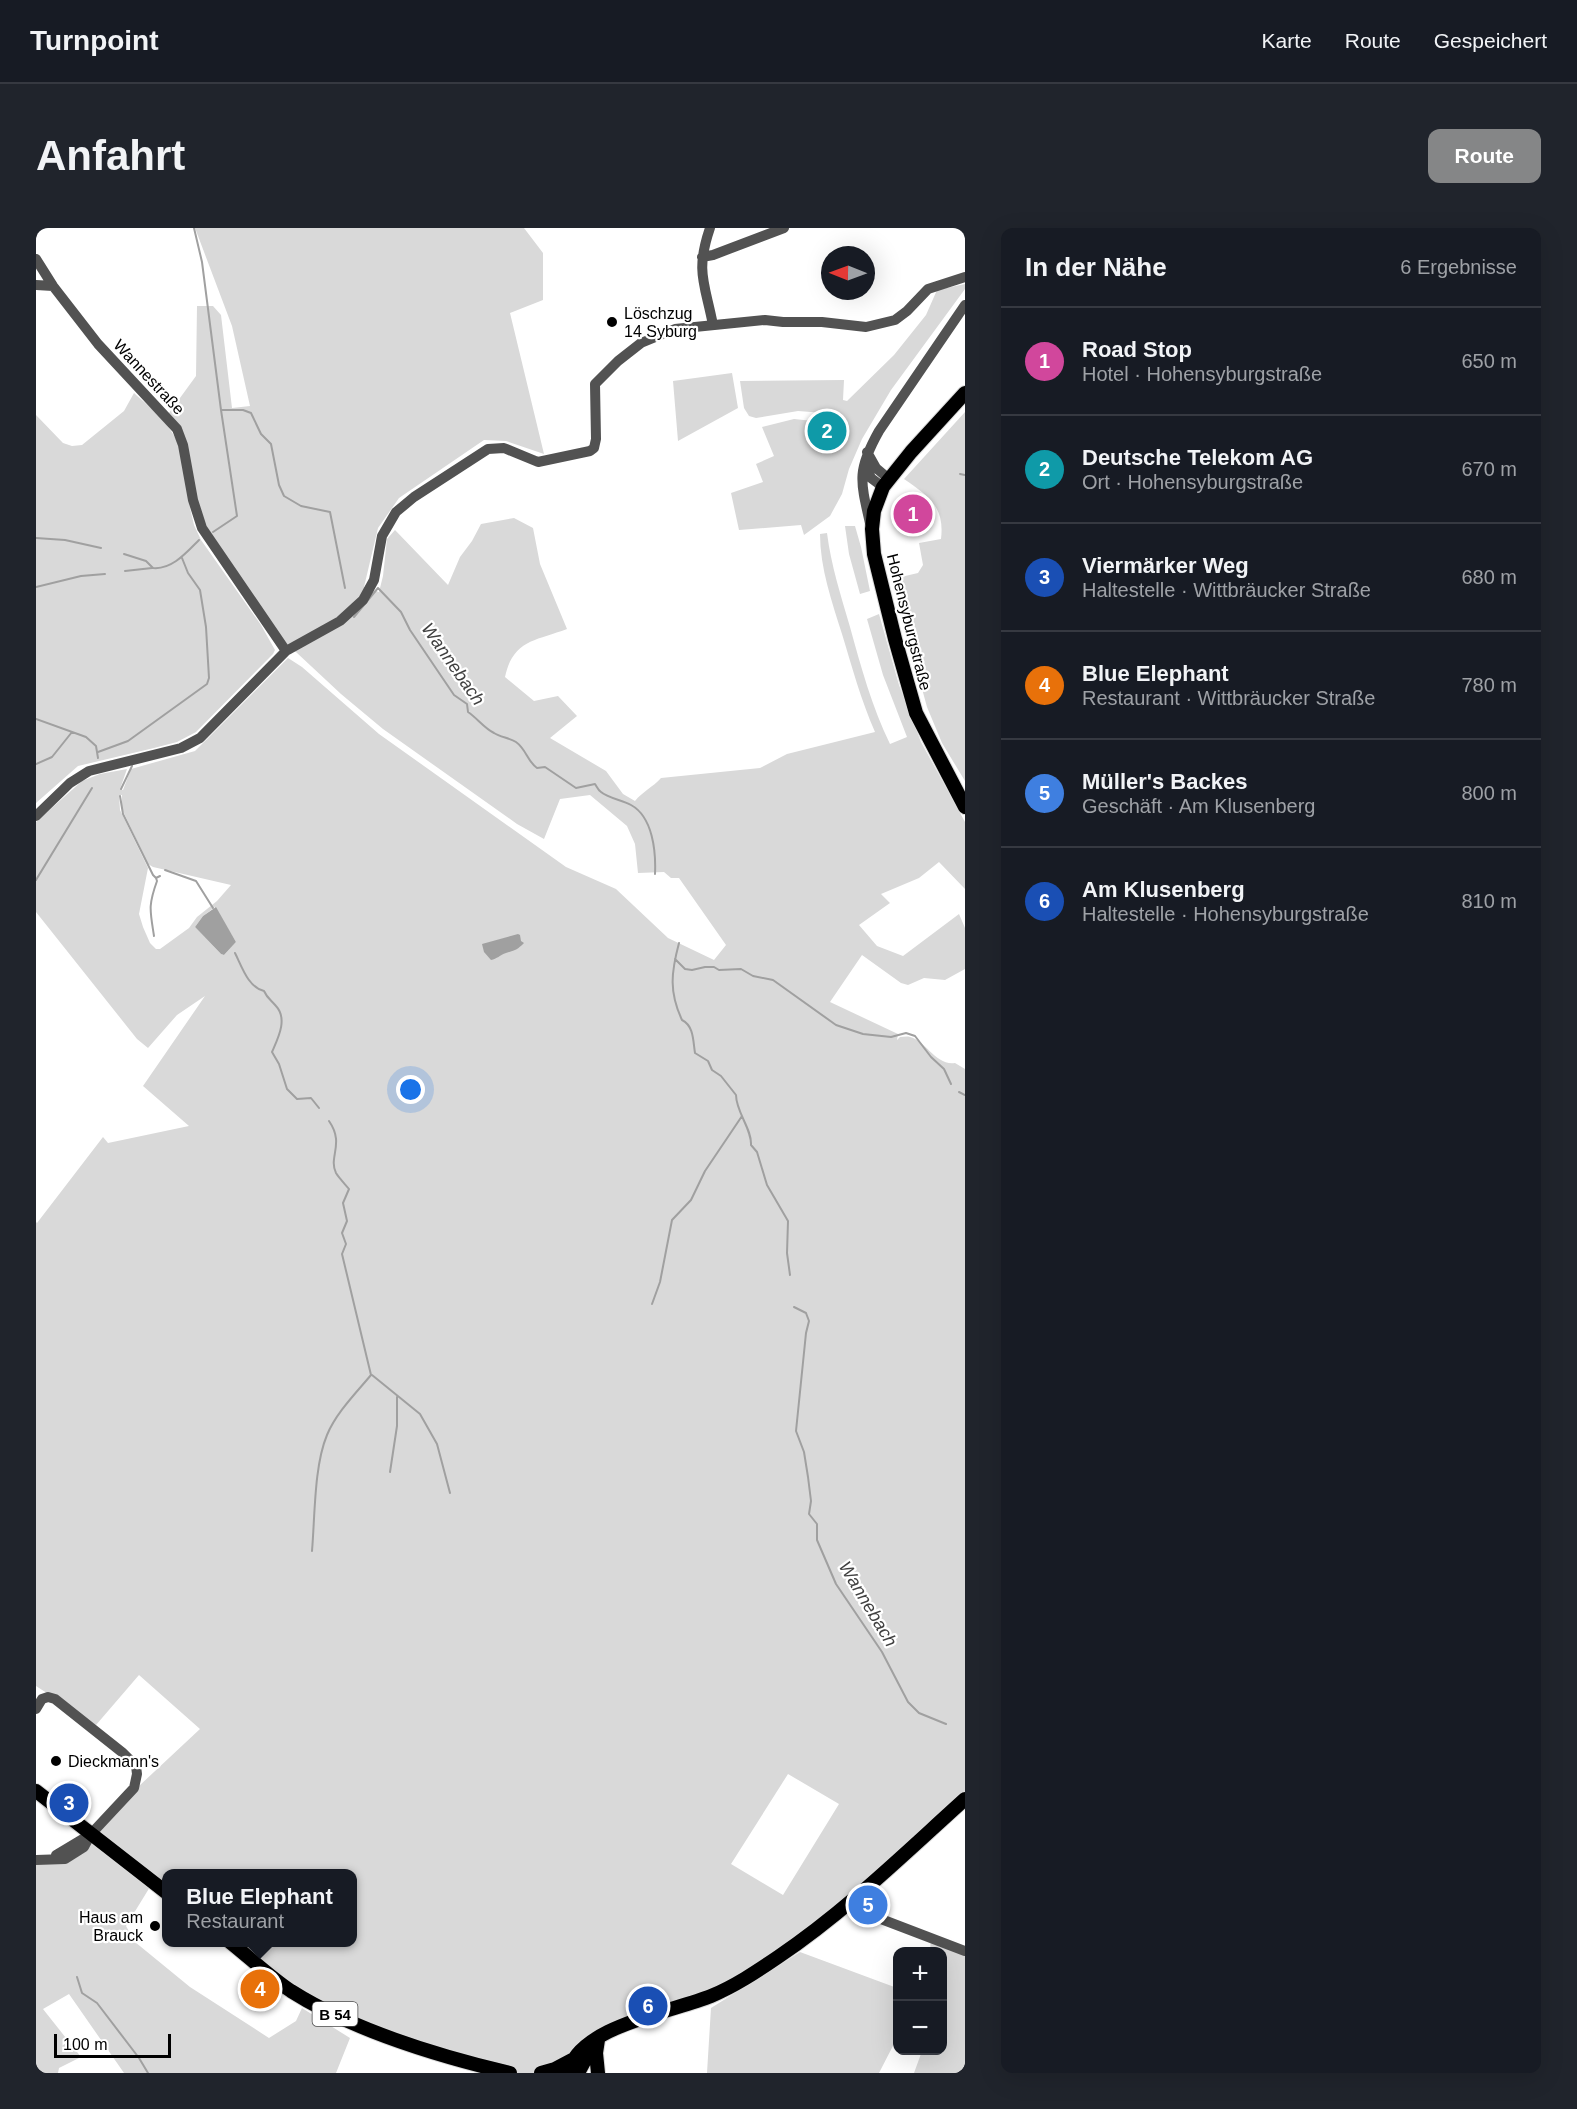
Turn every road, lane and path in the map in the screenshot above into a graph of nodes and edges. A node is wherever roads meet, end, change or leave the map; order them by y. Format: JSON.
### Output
{"nodes":[{"id":1,"x":710,"y":228,"type":"edge"},
{"id":2,"x":784,"y":228,"type":"edge"},
{"id":3,"x":702,"y":257,"type":"junction"},
{"id":4,"x":36,"y":259,"type":"edge"},
{"id":5,"x":965,"y":277,"type":"edge"},
{"id":6,"x":36,"y":285,"type":"edge"},
{"id":7,"x":53,"y":286,"type":"junction"},
{"id":8,"x":965,"y":305,"type":"edge"},
{"id":9,"x":713,"y":325,"type":"junction"},
{"id":10,"x":965,"y":393,"type":"edge"},
{"id":11,"x":866,"y":456,"type":"junction"},
{"id":12,"x":886,"y":483,"type":"junction"},
{"id":13,"x":872,"y":529,"type":"junction"},
{"id":14,"x":286,"y":651,"type":"junction"},
{"id":15,"x":965,"y":807,"type":"edge"},
{"id":16,"x":36,"y":816,"type":"edge"},
{"id":17,"x":36,"y":1709,"type":"edge"},
{"id":18,"x":36,"y":1791,"type":"edge"},
{"id":19,"x":965,"y":1799,"type":"edge"},
{"id":20,"x":91,"y":1834,"type":"junction"},
{"id":21,"x":36,"y":1860,"type":"edge"},
{"id":22,"x":162,"y":1889,"type":"edge"},
{"id":23,"x":847,"y":1906,"type":"junction"},
{"id":24,"x":236,"y":1947,"type":"edge"},
{"id":25,"x":965,"y":1952,"type":"edge"},
{"id":26,"x":599,"y":2038,"type":"junction"},
{"id":27,"x":573,"y":2069,"type":"edge"},
{"id":28,"x":510,"y":2073,"type":"edge"},
{"id":29,"x":541,"y":2073,"type":"edge"},
{"id":30,"x":598,"y":2073,"type":"edge"}],
"edges":[{"from":1,"to":3,"type":"street"},
{"from":2,"to":3,"type":"street"},
{"from":3,"to":9,"type":"street"},
{"from":4,"to":7,"type":"street","name":"Wannestraße"},
{"from":5,"to":9,"type":"street"},
{"from":6,"to":7,"type":"street"},
{"from":7,"to":14,"type":"street","name":"Wannestraße"},
{"from":8,"to":11,"type":"street"},
{"from":9,"to":14,"type":"street"},
{"from":10,"to":12,"type":"main road","name":"Hohensyburgstraße"},
{"from":11,"to":12,"type":"street"},
{"from":11,"to":13,"type":"street"},
{"from":12,"to":13,"type":"main road","name":"Hohensyburgstraße"},
{"from":13,"to":15,"type":"main road","name":"Hohensyburgstraße"},
{"from":14,"to":16,"type":"street"},
{"from":17,"to":20,"type":"street"},
{"from":18,"to":20,"type":"main road"},
{"from":19,"to":23,"type":"main road"},
{"from":20,"to":21,"type":"street"},
{"from":20,"to":22,"type":"main road"},
{"from":23,"to":25,"type":"street"},
{"from":23,"to":26,"type":"main road"},
{"from":24,"to":28,"type":"main road","number":"B 54"},
{"from":26,"to":27,"type":"main road"},
{"from":26,"to":30,"type":"main road"},
{"from":27,"to":29,"type":"main road"}]}
